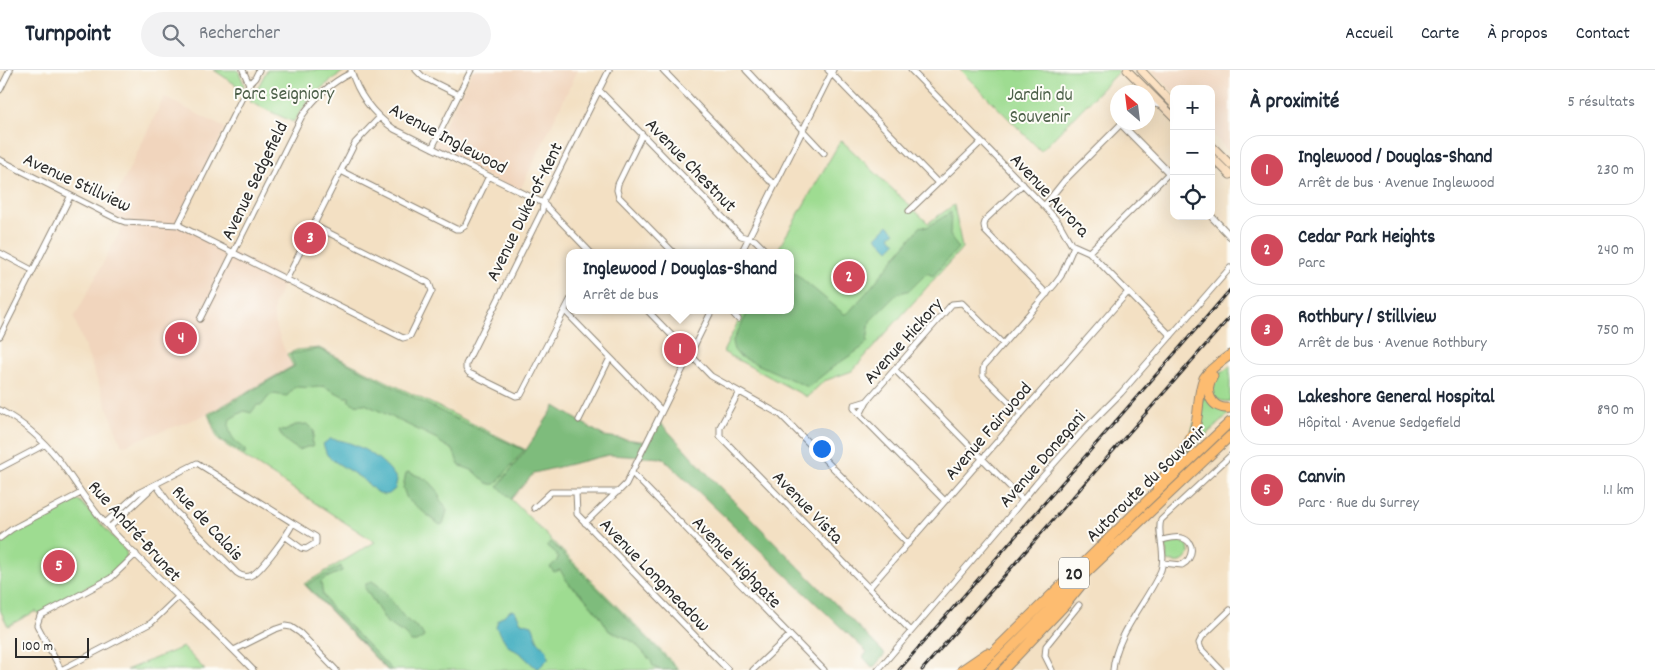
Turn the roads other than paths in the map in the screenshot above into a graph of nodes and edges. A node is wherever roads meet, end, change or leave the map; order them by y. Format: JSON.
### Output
{"nodes":[{"id":1,"x":10,"y":70,"type":"edge"},
{"id":2,"x":243,"y":70,"type":"edge"},
{"id":3,"x":259,"y":70,"type":"edge"},
{"id":4,"x":416,"y":70,"type":"edge"},
{"id":5,"x":471,"y":70,"type":"edge"},
{"id":6,"x":609,"y":70,"type":"edge"},
{"id":7,"x":663,"y":70,"type":"edge"},
{"id":8,"x":746,"y":70,"type":"edge"},
{"id":9,"x":911,"y":70,"type":"edge"},
{"id":10,"x":1127,"y":70,"type":"edge"},
{"id":11,"x":1141,"y":70,"type":"edge"},
{"id":12,"x":351,"y":71,"type":"edge"},
{"id":13,"x":831,"y":71,"type":"edge"},
{"id":14,"x":249,"y":84,"type":"junction"},
{"id":15,"x":1139,"y":85,"type":"edge"},
{"id":16,"x":0,"y":90,"type":"edge"},
{"id":17,"x":599,"y":90,"type":"junction"},
{"id":18,"x":459,"y":95,"type":"junction"},
{"id":19,"x":1155,"y":99,"type":"edge"},
{"id":20,"x":1170,"y":101,"type":"edge"},
{"id":21,"x":1155,"y":104,"type":"edge"},
{"id":22,"x":1162,"y":105,"type":"junction"},
{"id":23,"x":1170,"y":113,"type":"edge"},
{"id":24,"x":378,"y":118,"type":"junction"},
{"id":25,"x":803,"y":129,"type":"junction"},
{"id":26,"x":1115,"y":130,"type":"edge"},
{"id":27,"x":1128,"y":130,"type":"edge"},
{"id":28,"x":642,"y":135,"type":"junction"},
{"id":29,"x":981,"y":142,"type":"junction"},
{"id":30,"x":432,"y":148,"type":"junction"},
{"id":31,"x":1215,"y":149,"type":"edge"},
{"id":32,"x":824,"y":153,"type":"dead end"},
{"id":33,"x":0,"y":160,"type":"edge"},
{"id":34,"x":1215,"y":160,"type":"edge"},
{"id":35,"x":1230,"y":164,"type":"edge"},
{"id":36,"x":341,"y":171,"type":"junction"},
{"id":37,"x":1170,"y":175,"type":"edge"},
{"id":38,"x":489,"y":176,"type":"junction"},
{"id":39,"x":1230,"y":176,"type":"edge"},
{"id":40,"x":1170,"y":177,"type":"edge"},
{"id":41,"x":938,"y":183,"type":"junction"},
{"id":42,"x":776,"y":184,"type":"junction"},
{"id":43,"x":1023,"y":184,"type":"junction"},
{"id":44,"x":70,"y":196,"type":"junction"},
{"id":45,"x":543,"y":203,"type":"junction"},
{"id":46,"x":1044,"y":206,"type":"junction"},
{"id":47,"x":909,"y":211,"type":"dead end"},
{"id":48,"x":1215,"y":220,"type":"edge"},
{"id":49,"x":178,"y":225,"type":"junction"},
{"id":50,"x":313,"y":225,"type":"junction"},
{"id":51,"x":1230,"y":236,"type":"edge"},
{"id":52,"x":748,"y":238,"type":"junction"},
{"id":53,"x":1074,"y":246,"type":"junction"},
{"id":54,"x":587,"y":249,"type":"edge"},
{"id":55,"x":670,"y":249,"type":"edge"},
{"id":56,"x":743,"y":249,"type":"edge"},
{"id":57,"x":764,"y":249,"type":"edge"},
{"id":58,"x":1089,"y":252,"type":"junction"},
{"id":59,"x":0,"y":253,"type":"edge"},
{"id":60,"x":233,"y":254,"type":"junction"},
{"id":61,"x":1230,"y":268,"type":"edge"},
{"id":62,"x":32,"y":270,"type":"junction"},
{"id":63,"x":286,"y":280,"type":"junction"},
{"id":64,"x":1128,"y":292,"type":"junction"},
{"id":65,"x":1047,"y":294,"type":"junction"},
{"id":66,"x":565,"y":311,"type":"edge"},
{"id":67,"x":568,"y":314,"type":"edge"},
{"id":68,"x":651,"y":314,"type":"edge"},
{"id":69,"x":710,"y":314,"type":"edge"},
{"id":70,"x":734,"y":314,"type":"edge"},
{"id":71,"x":200,"y":319,"type":"dead end"},
{"id":72,"x":738,"y":319,"type":"dead end"},
{"id":73,"x":0,"y":336,"type":"edge"},
{"id":74,"x":1171,"y":336,"type":"junction"},
{"id":75,"x":1003,"y":344,"type":"junction"},
{"id":76,"x":691,"y":355,"type":"junction"},
{"id":77,"x":1230,"y":355,"type":"edge"},
{"id":78,"x":610,"y":358,"type":"junction"},
{"id":79,"x":1230,"y":362,"type":"edge"},
{"id":80,"x":895,"y":370,"type":"junction"},
{"id":81,"x":739,"y":392,"type":"junction"},
{"id":82,"x":867,"y":401,"type":"junction"},
{"id":83,"x":1230,"y":408,"type":"edge"},
{"id":84,"x":0,"y":410,"type":"edge"},
{"id":85,"x":662,"y":411,"type":"junction"},
{"id":86,"x":1021,"y":414,"type":"junction"},
{"id":87,"x":860,"y":415,"type":"junction"},
{"id":88,"x":579,"y":420,"type":"dead end"},
{"id":89,"x":1230,"y":422,"type":"edge"},
{"id":90,"x":1230,"y":436,"type":"edge"},
{"id":91,"x":44,"y":445,"type":"junction"},
{"id":92,"x":1230,"y":445,"type":"edge"},
{"id":93,"x":1230,"y":456,"type":"edge"},
{"id":94,"x":982,"y":459,"type":"junction"},
{"id":95,"x":1201,"y":464,"type":"junction"},
{"id":96,"x":0,"y":468,"type":"edge"},
{"id":97,"x":632,"y":473,"type":"junction"},
{"id":98,"x":156,"y":485,"type":"junction"},
{"id":99,"x":576,"y":492,"type":"junction"},
{"id":100,"x":618,"y":492,"type":"junction"},
{"id":101,"x":80,"y":493,"type":"junction"},
{"id":102,"x":1023,"y":500,"type":"junction"},
{"id":103,"x":945,"y":501,"type":"junction"},
{"id":104,"x":1146,"y":501,"type":"junction"},
{"id":105,"x":534,"y":508,"type":"dead end"},
{"id":106,"x":105,"y":523,"type":"junction"},
{"id":107,"x":293,"y":523,"type":"junction"},
{"id":108,"x":586,"y":523,"type":"junction"},
{"id":109,"x":110,"y":527,"type":"junction"},
{"id":110,"x":286,"y":537,"type":"junction"},
{"id":111,"x":0,"y":538,"type":"edge"},
{"id":112,"x":1162,"y":540,"type":"junction"},
{"id":113,"x":908,"y":544,"type":"junction"},
{"id":114,"x":1109,"y":551,"type":"junction"},
{"id":115,"x":136,"y":554,"type":"junction"},
{"id":116,"x":1163,"y":563,"type":"junction"},
{"id":117,"x":869,"y":588,"type":"junction"},
{"id":118,"x":178,"y":597,"type":"junction"},
{"id":119,"x":1079,"y":606,"type":"dead end"},
{"id":120,"x":1230,"y":610,"type":"edge"},
{"id":121,"x":911,"y":631,"type":"junction"},
{"id":122,"x":790,"y":635,"type":"junction"},
{"id":123,"x":1000,"y":644,"type":"junction"},
{"id":124,"x":234,"y":650,"type":"junction"},
{"id":125,"x":61,"y":670,"type":"edge"},
{"id":126,"x":253,"y":670,"type":"edge"},
{"id":127,"x":336,"y":670,"type":"edge"},
{"id":128,"x":728,"y":670,"type":"edge"},
{"id":129,"x":753,"y":670,"type":"edge"},
{"id":130,"x":824,"y":670,"type":"edge"},
{"id":131,"x":878,"y":670,"type":"edge"},
{"id":132,"x":962,"y":670,"type":"edge"},
{"id":133,"x":975,"y":670,"type":"edge"},
{"id":134,"x":989,"y":670,"type":"edge"},
{"id":135,"x":1003,"y":670,"type":"edge"},
{"id":136,"x":1052,"y":670,"type":"edge"},
{"id":137,"x":1114,"y":670,"type":"edge"},
{"id":138,"x":1221,"y":670,"type":"edge"}],
"edges":[{"from":1,"to":16,"type":"street"},
{"from":2,"to":14,"type":"street"},
{"from":3,"to":14,"type":"street"},
{"from":4,"to":18,"type":"street"},
{"from":5,"to":18,"type":"street"},
{"from":6,"to":17,"type":"street","name":"Avenue Duke-of-Kent"},
{"from":7,"to":42,"type":"street"},
{"from":8,"to":25,"type":"street"},
{"from":9,"to":29,"type":"street","name":"Avenue Aurora"},
{"from":10,"to":15,"type":"main road"},
{"from":11,"to":20,"type":"main road"},
{"from":12,"to":24,"type":"street","name":"Avenue Inglewood"},
{"from":12,"to":60,"type":"street","name":"Avenue Sedgefield"},
{"from":13,"to":25,"type":"street"},
{"from":13,"to":41,"type":"street"},
{"from":14,"to":49,"type":"street"},
{"from":17,"to":28,"type":"street","name":"Avenue Chestnut"},
{"from":17,"to":45,"type":"street","name":"Avenue Duke-of-Kent"},
{"from":18,"to":30,"type":"street"},
{"from":19,"to":22,"type":"main road"},
{"from":21,"to":22,"type":"street"},
{"from":22,"to":23,"type":"main road"},
{"from":24,"to":30,"type":"street","name":"Avenue Inglewood"},
{"from":24,"to":36,"type":"street"},
{"from":25,"to":32,"type":"street"},
{"from":25,"to":42,"type":"street"},
{"from":26,"to":46,"type":"street"},
{"from":27,"to":37,"type":"street"},
{"from":28,"to":52,"type":"street","name":"Avenue Chestnut"},
{"from":28,"to":55,"type":"street"},
{"from":29,"to":41,"type":"street"},
{"from":29,"to":43,"type":"street","name":"Avenue Aurora"},
{"from":30,"to":38,"type":"street","name":"Avenue Inglewood"},
{"from":31,"to":35,"type":"main road"},
{"from":33,"to":44,"type":"street","name":"Avenue Stillview"},
{"from":34,"to":39,"type":"main road"},
{"from":36,"to":38,"type":"street"},
{"from":36,"to":50,"type":"street"},
{"from":38,"to":45,"type":"street","name":"Avenue Inglewood"},
{"from":40,"to":58,"type":"street"},
{"from":41,"to":47,"type":"street"},
{"from":42,"to":52,"type":"street"},
{"from":43,"to":46,"type":"street","name":"Avenue Aurora"},
{"from":43,"to":65,"type":"street"},
{"from":44,"to":49,"type":"street","name":"Avenue Stillview"},
{"from":44,"to":62,"type":"street"},
{"from":45,"to":54,"type":"street","name":"Avenue Inglewood"},
{"from":45,"to":66,"type":"street","name":"Avenue Duke-of-Kent"},
{"from":46,"to":53,"type":"street","name":"Avenue Aurora"},
{"from":48,"to":51,"type":"street"},
{"from":49,"to":60,"type":"street","name":"Avenue Stillview"},
{"from":50,"to":63,"type":"street"},
{"from":50,"to":63,"type":"street","name":"Avenue Stillview"},
{"from":52,"to":56,"type":"street"},
{"from":52,"to":57,"type":"street","name":"Avenue Chestnut"},
{"from":53,"to":58,"type":"street","name":"Avenue Aurora"},
{"from":53,"to":65,"type":"street"},
{"from":58,"to":64,"type":"street","name":"Avenue Aurora"},
{"from":59,"to":62,"type":"street"},
{"from":60,"to":63,"type":"street","name":"Avenue Stillview"},
{"from":60,"to":71,"type":"street","name":"Avenue Sedgefield"},
{"from":61,"to":74,"type":"street","name":"Avenue Donegani"},
{"from":62,"to":73,"type":"street"},
{"from":64,"to":74,"type":"street","name":"Avenue Aurora"},
{"from":64,"to":86,"type":"street","name":"Avenue Fairwood"},
{"from":65,"to":75,"type":"street"},
{"from":67,"to":78,"type":"street"},
{"from":68,"to":76,"type":"street"},
{"from":69,"to":76,"type":"street"},
{"from":70,"to":72,"type":"street"},
{"from":74,"to":102,"type":"street","name":"Avenue Donegani"},
{"from":75,"to":80,"type":"street","name":"Avenue Hickory"},
{"from":75,"to":86,"type":"street"},
{"from":76,"to":81,"type":"street"},
{"from":76,"to":85,"type":"street"},
{"from":77,"to":104,"type":"highway"},
{"from":78,"to":85,"type":"street"},
{"from":78,"to":88,"type":"street"},
{"from":79,"to":83,"type":"highway"},
{"from":80,"to":82,"type":"street","name":"Avenue Hickory"},
{"from":80,"to":94,"type":"street"},
{"from":81,"to":113,"type":"street"},
{"from":81,"to":117,"type":"street","name":"Avenue Vista"},
{"from":82,"to":87,"type":"street","name":"Avenue Hickory"},
{"from":82,"to":87,"type":"street","name":"Avenue Hickory"},
{"from":84,"to":91,"type":"street","name":"Rue André-Brunet"},
{"from":85,"to":97,"type":"street"},
{"from":86,"to":94,"type":"street","name":"Avenue Fairwood"},
{"from":87,"to":103,"type":"street"},
{"from":89,"to":104,"type":"highway","name":"Autoroute du Souvenir","number":"20"},
{"from":90,"to":95,"type":"highway","name":"Autoroute du Souvenir","number":"20"},
{"from":91,"to":96,"type":"street"},
{"from":91,"to":101,"type":"street","name":"Rue André-Brunet"},
{"from":92,"to":95,"type":"highway"},
{"from":93,"to":112,"type":"street"},
{"from":94,"to":102,"type":"street"},
{"from":94,"to":103,"type":"street","name":"Avenue Fairwood"},
{"from":95,"to":114,"type":"highway","name":"Autoroute du Souvenir","number":"20"},
{"from":97,"to":100,"type":"street"},
{"from":97,"to":122,"type":"street","name":"Avenue Highgate"},
{"from":98,"to":106,"type":"street","name":"Rue de Calais"},
{"from":98,"to":107,"type":"street","name":"Rue de Calais"},
{"from":98,"to":109,"type":"street","name":"Rue de Calais"},
{"from":98,"to":110,"type":"street","name":"Rue de Calais"},
{"from":99,"to":100,"type":"street"},
{"from":99,"to":105,"type":"street"},
{"from":99,"to":108,"type":"street","name":"Avenue Longmeadow"},
{"from":100,"to":108,"type":"street"},
{"from":101,"to":106,"type":"street","name":"Rue André-Brunet"},
{"from":101,"to":111,"type":"street"},
{"from":102,"to":121,"type":"street","name":"Avenue Donegani"},
{"from":103,"to":113,"type":"street","name":"Avenue Fairwood"},
{"from":104,"to":123,"type":"highway","name":"Autoroute du Souvenir","number":"20"},
{"from":106,"to":109,"type":"street","name":"Rue André-Brunet"},
{"from":107,"to":110,"type":"street","name":"Rue de Calais"},
{"from":107,"to":110,"type":"street","name":"Rue de Calais"},
{"from":108,"to":128,"type":"street","name":"Avenue Longmeadow"},
{"from":109,"to":115,"type":"street","name":"Rue André-Brunet"},
{"from":112,"to":116,"type":"street"},
{"from":112,"to":116,"type":"street"},
{"from":113,"to":117,"type":"street","name":"Avenue Fairwood"},
{"from":114,"to":134,"type":"highway","name":"Autoroute du Souvenir","number":"20"},
{"from":114,"to":135,"type":"highway"},
{"from":115,"to":118,"type":"street","name":"Rue André-Brunet"},
{"from":115,"to":125,"type":"street"},
{"from":116,"to":137,"type":"street"},
{"from":117,"to":121,"type":"street","name":"Avenue Vista"},
{"from":118,"to":124,"type":"street","name":"Rue André-Brunet"},
{"from":118,"to":125,"type":"street"},
{"from":119,"to":136,"type":"street"},
{"from":120,"to":138,"type":"street"},
{"from":121,"to":131,"type":"street","name":"Avenue Donegani"},
{"from":122,"to":129,"type":"street"},
{"from":122,"to":130,"type":"street","name":"Avenue Highgate"},
{"from":123,"to":132,"type":"highway"},
{"from":123,"to":133,"type":"highway","name":"Autoroute du Souvenir","number":"20"},
{"from":124,"to":126,"type":"street","name":"Rue André-Brunet"},
{"from":124,"to":127,"type":"street"}]}
